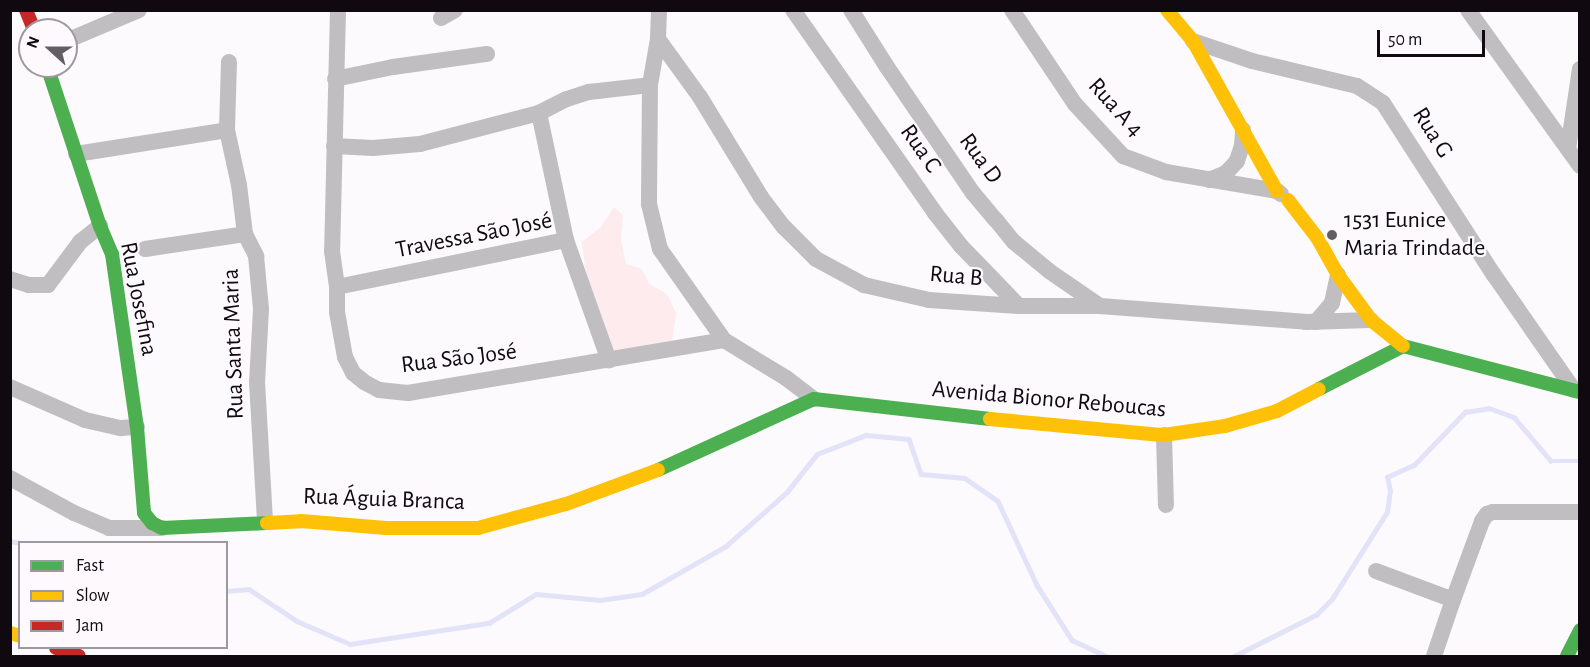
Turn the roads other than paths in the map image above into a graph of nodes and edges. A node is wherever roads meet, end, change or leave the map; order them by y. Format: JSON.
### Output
{"nodes":[{"id":1,"x":139,"y":10,"type":"edge"},
{"id":2,"x":338,"y":10,"type":"edge"},
{"id":3,"x":659,"y":10,"type":"edge"},
{"id":4,"x":793,"y":10,"type":"edge"},
{"id":5,"x":851,"y":10,"type":"edge"},
{"id":6,"x":1012,"y":10,"type":"edge"},
{"id":7,"x":1167,"y":10,"type":"edge"},
{"id":8,"x":1468,"y":10,"type":"edge"},
{"id":9,"x":78,"y":36,"type":"edge"},
{"id":10,"x":658,"y":39,"type":"junction"},
{"id":11,"x":1192,"y":41,"type":"junction"},
{"id":12,"x":487,"y":54,"type":"dead end"},
{"id":13,"x":229,"y":62,"type":"dead end"},
{"id":14,"x":1580,"y":69,"type":"edge"},
{"id":15,"x":51,"y":78,"type":"edge"},
{"id":16,"x":335,"y":79,"type":"junction"},
{"id":17,"x":650,"y":85,"type":"junction"},
{"id":18,"x":539,"y":113,"type":"junction"},
{"id":19,"x":227,"y":130,"type":"junction"},
{"id":20,"x":1243,"y":130,"type":"junction"},
{"id":21,"x":334,"y":146,"type":"junction"},
{"id":22,"x":1569,"y":149,"type":"junction"},
{"id":23,"x":76,"y":153,"type":"junction"},
{"id":24,"x":1580,"y":166,"type":"edge"},
{"id":25,"x":1208,"y":181,"type":"junction"},
{"id":26,"x":1282,"y":195,"type":"junction"},
{"id":27,"x":100,"y":226,"type":"junction"},
{"id":28,"x":245,"y":234,"type":"junction"},
{"id":29,"x":566,"y":240,"type":"junction"},
{"id":30,"x":145,"y":249,"type":"dead end"},
{"id":31,"x":1338,"y":275,"type":"junction"},
{"id":32,"x":10,"y":279,"type":"edge"},
{"id":33,"x":337,"y":287,"type":"junction"},
{"id":34,"x":1019,"y":306,"type":"junction"},
{"id":35,"x":1100,"y":306,"type":"junction"},
{"id":36,"x":1371,"y":320,"type":"junction"},
{"id":37,"x":1316,"y":322,"type":"junction"},
{"id":38,"x":724,"y":340,"type":"junction"},
{"id":39,"x":1403,"y":346,"type":"junction"},
{"id":40,"x":609,"y":361,"type":"junction"},
{"id":41,"x":10,"y":387,"type":"edge"},
{"id":42,"x":1577,"y":391,"type":"edge"},
{"id":43,"x":814,"y":399,"type":"junction"},
{"id":44,"x":137,"y":427,"type":"junction"},
{"id":45,"x":1164,"y":435,"type":"junction"},
{"id":46,"x":10,"y":478,"type":"edge"},
{"id":47,"x":1166,"y":505,"type":"dead end"},
{"id":48,"x":1580,"y":512,"type":"edge"},
{"id":49,"x":265,"y":521,"type":"junction"},
{"id":50,"x":162,"y":528,"type":"junction"},
{"id":51,"x":106,"y":535,"type":"edge"},
{"id":52,"x":1376,"y":571,"type":"dead end"},
{"id":53,"x":1453,"y":600,"type":"junction"},
{"id":54,"x":1580,"y":630,"type":"edge"},
{"id":55,"x":1434,"y":657,"type":"edge"},
{"id":56,"x":1567,"y":657,"type":"edge"}],
"edges":[{"from":1,"to":9,"type":"street"},
{"from":2,"to":16,"type":"street","name":"Rua São José"},
{"from":3,"to":10,"type":"street"},
{"from":4,"to":34,"type":"street","name":"Rua C"},
{"from":5,"to":35,"type":"street","name":"Rua D"},
{"from":6,"to":25,"type":"street","name":"Rua A 4"},
{"from":7,"to":11,"type":"main road"},
{"from":8,"to":22,"type":"street"},
{"from":10,"to":17,"type":"street"},
{"from":10,"to":34,"type":"street","name":"Rua B"},
{"from":11,"to":20,"type":"main road"},
{"from":11,"to":42,"type":"street","name":"Rua G"},
{"from":12,"to":16,"type":"street"},
{"from":13,"to":19,"type":"street","name":"Rua Santa Maria"},
{"from":14,"to":22,"type":"street"},
{"from":15,"to":23,"type":"main road","name":"Rua Josefina"},
{"from":16,"to":21,"type":"street","name":"Rua São José"},
{"from":17,"to":18,"type":"street"},
{"from":17,"to":38,"type":"street"},
{"from":18,"to":21,"type":"street"},
{"from":18,"to":29,"type":"street"},
{"from":19,"to":23,"type":"street"},
{"from":19,"to":28,"type":"street","name":"Rua Santa Maria"},
{"from":20,"to":25,"type":"street"},
{"from":20,"to":26,"type":"main road"},
{"from":21,"to":33,"type":"street","name":"Rua São José"},
{"from":22,"to":24,"type":"street"},
{"from":23,"to":27,"type":"main road","name":"Rua Josefina"},
{"from":25,"to":26,"type":"street","name":"Rua A 4"},
{"from":26,"to":31,"type":"main road"},
{"from":27,"to":32,"type":"street"},
{"from":27,"to":44,"type":"main road","name":"Rua Josefina"},
{"from":28,"to":30,"type":"street"},
{"from":28,"to":49,"type":"street","name":"Rua Santa Maria"},
{"from":29,"to":33,"type":"street","name":"Travessa São José"},
{"from":29,"to":40,"type":"street","name":"Travessa São José"},
{"from":31,"to":36,"type":"main road"},
{"from":31,"to":37,"type":"street"},
{"from":33,"to":40,"type":"street","name":"Rua São José"},
{"from":34,"to":35,"type":"street","name":"Rua B"},
{"from":35,"to":37,"type":"street","name":"Rua B"},
{"from":36,"to":37,"type":"street","name":"Rua B"},
{"from":36,"to":39,"type":"main road"},
{"from":38,"to":40,"type":"street","name":"Rua São José"},
{"from":38,"to":43,"type":"street"},
{"from":39,"to":42,"type":"main road"},
{"from":39,"to":45,"type":"main road","name":"Avenida Bionor Reboucas"},
{"from":41,"to":44,"type":"street"},
{"from":43,"to":45,"type":"main road","name":"Avenida Bionor Reboucas"},
{"from":43,"to":49,"type":"main road","name":"Rua Águia Branca"},
{"from":44,"to":50,"type":"main road","name":"Rua Josefina"},
{"from":45,"to":47,"type":"street"},
{"from":46,"to":51,"type":"street","name":"Rua Águia Branca"},
{"from":48,"to":53,"type":"street"},
{"from":49,"to":50,"type":"main road","name":"Rua Águia Branca"},
{"from":50,"to":51,"type":"street","name":"Rua Águia Branca"},
{"from":52,"to":53,"type":"street"},
{"from":53,"to":55,"type":"street"},
{"from":54,"to":56,"type":"main road"}]}
